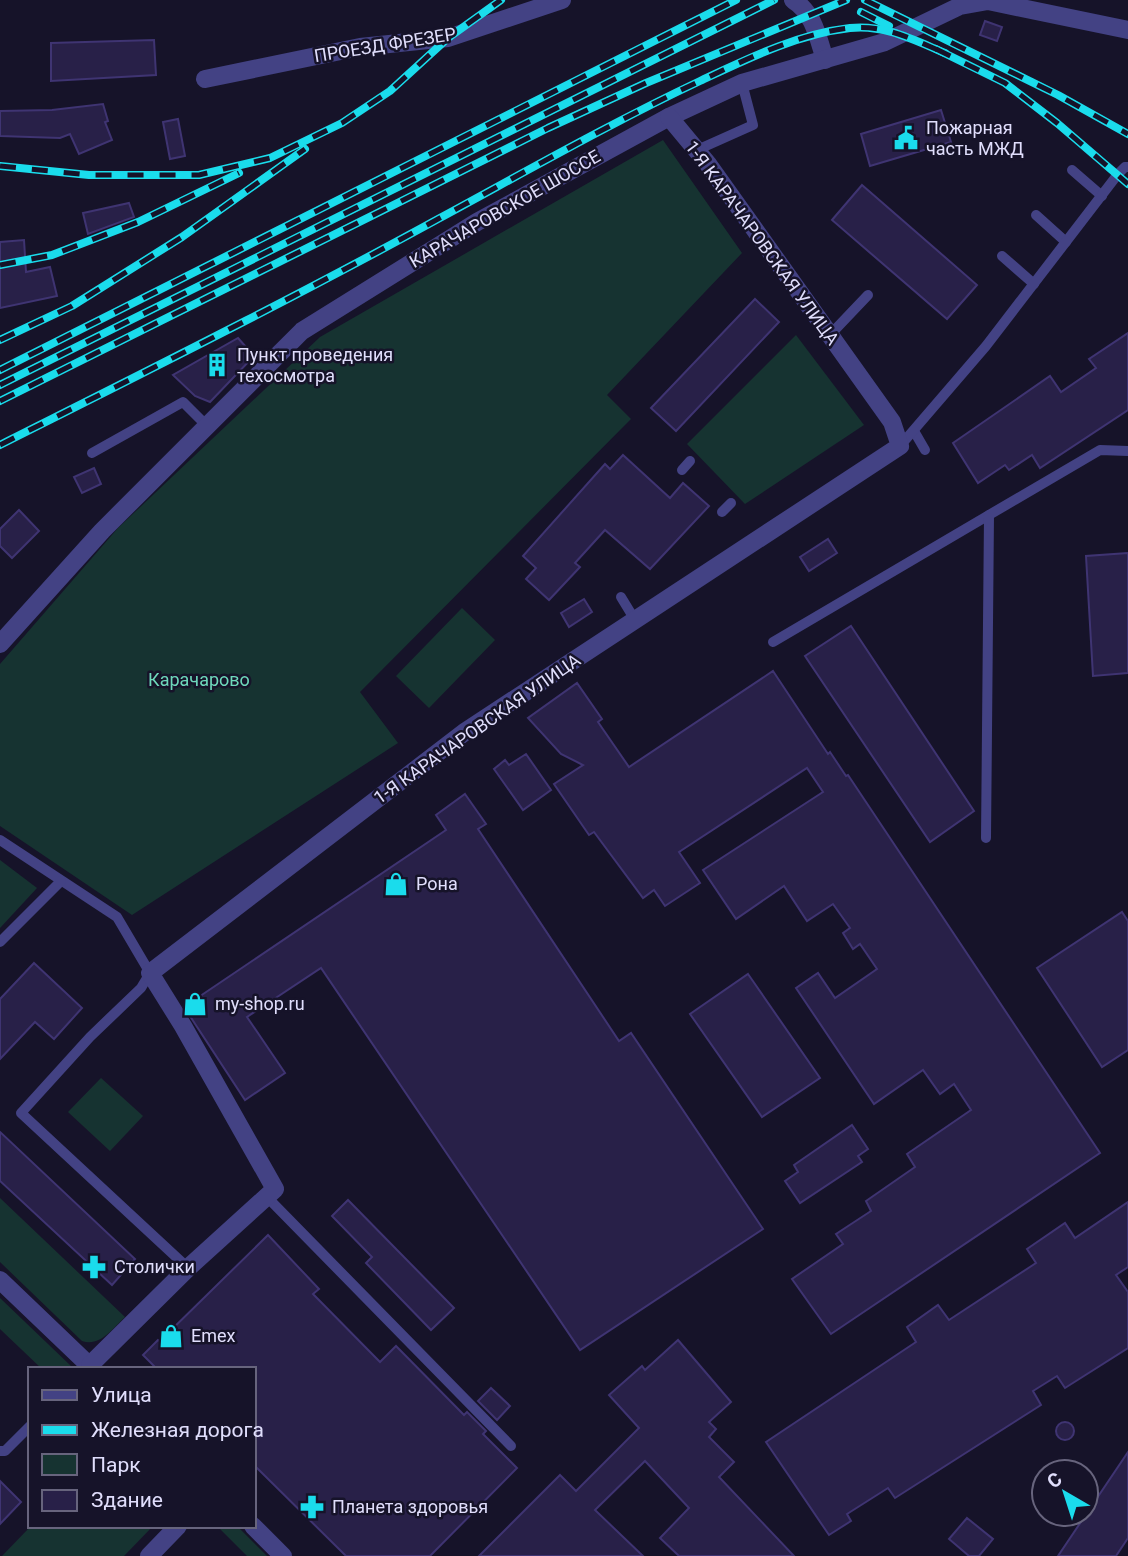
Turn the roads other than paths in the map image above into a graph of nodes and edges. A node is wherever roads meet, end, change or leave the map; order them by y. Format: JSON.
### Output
{"nodes":[{"id":1,"x":562,"y":0,"type":"edge"},
{"id":2,"x":793,"y":0,"type":"edge"},
{"id":3,"x":1128,"y":30,"type":"edge"},
{"id":4,"x":825,"y":60,"type":"junction"},
{"id":5,"x":205,"y":79,"type":"dead end"},
{"id":6,"x":742,"y":83,"type":"junction"},
{"id":7,"x":669,"y":117,"type":"junction"},
{"id":8,"x":696,"y":150,"type":"junction"},
{"id":9,"x":1128,"y":167,"type":"edge"},
{"id":10,"x":1072,"y":170,"type":"dead end"},
{"id":11,"x":1102,"y":196,"type":"junction"},
{"id":12,"x":1036,"y":215,"type":"dead end"},
{"id":13,"x":1066,"y":242,"type":"junction"},
{"id":14,"x":1002,"y":256,"type":"dead end"},
{"id":15,"x":1034,"y":284,"type":"junction"},
{"id":16,"x":868,"y":295,"type":"dead end"},
{"id":17,"x":829,"y":336,"type":"junction"},
{"id":18,"x":207,"y":426,"type":"junction"},
{"id":19,"x":914,"y":431,"type":"junction"},
{"id":20,"x":901,"y":446,"type":"junction"},
{"id":21,"x":925,"y":450,"type":"dead end"},
{"id":22,"x":1128,"y":452,"type":"edge"},
{"id":23,"x":92,"y":453,"type":"dead end"},
{"id":24,"x":690,"y":461,"type":"dead end"},
{"id":25,"x":681,"y":470,"type":"dead end"},
{"id":26,"x":731,"y":503,"type":"dead end"},
{"id":27,"x":722,"y":512,"type":"dead end"},
{"id":28,"x":989,"y":515,"type":"junction"},
{"id":29,"x":621,"y":597,"type":"dead end"},
{"id":30,"x":635,"y":620,"type":"junction"},
{"id":31,"x":773,"y":642,"type":"dead end"},
{"id":32,"x":0,"y":643,"type":"edge"},
{"id":33,"x":986,"y":838,"type":"dead end"},
{"id":34,"x":0,"y":840,"type":"edge"},
{"id":35,"x":61,"y":881,"type":"junction"},
{"id":36,"x":0,"y":942,"type":"edge"},
{"id":37,"x":150,"y":973,"type":"junction"},
{"id":38,"x":267,"y":1197,"type":"junction"},
{"id":39,"x":188,"y":1268,"type":"junction"},
{"id":40,"x":0,"y":1280,"type":"edge"},
{"id":41,"x":89,"y":1367,"type":"edge"},
{"id":42,"x":91,"y":1367,"type":"edge"},
{"id":43,"x":28,"y":1428,"type":"edge"},
{"id":44,"x":511,"y":1446,"type":"dead end"},
{"id":45,"x":0,"y":1451,"type":"edge"},
{"id":46,"x":176,"y":1528,"type":"edge"},
{"id":47,"x":255,"y":1528,"type":"edge"},
{"id":48,"x":149,"y":1556,"type":"edge"},
{"id":49,"x":283,"y":1556,"type":"edge"}],
"edges":[{"from":1,"to":5,"type":"street","name":"ПРОЕЗД ФРЕЗЕР"},
{"from":2,"to":4,"type":"street"},
{"from":3,"to":4,"type":"street","name":"КАРАЧАРОВСКОЕ ШОССЕ"},
{"from":4,"to":6,"type":"street","name":"КАРАЧАРОВСКОЕ ШОССЕ"},
{"from":6,"to":7,"type":"street","name":"КАРАЧАРОВСКОЕ ШОССЕ"},
{"from":6,"to":8,"type":"lane"},
{"from":7,"to":8,"type":"street","name":"1-Я КАРАЧАРОВСКАЯ УЛИЦА"},
{"from":7,"to":18,"type":"street","name":"КАРАЧАРОВСКОЕ ШОССЕ"},
{"from":8,"to":17,"type":"street","name":"1-Я КАРАЧАРОВСКАЯ УЛИЦА"},
{"from":9,"to":11,"type":"lane"},
{"from":10,"to":11,"type":"lane"},
{"from":11,"to":13,"type":"lane"},
{"from":12,"to":13,"type":"lane"},
{"from":13,"to":15,"type":"lane"},
{"from":14,"to":15,"type":"lane"},
{"from":15,"to":19,"type":"lane"},
{"from":16,"to":17,"type":"lane"},
{"from":17,"to":20,"type":"street","name":"1-Я КАРАЧАРОВСКАЯ УЛИЦА"},
{"from":18,"to":23,"type":"lane"},
{"from":18,"to":32,"type":"street","name":"КАРАЧАРОВСКОЕ ШОССЕ"},
{"from":19,"to":20,"type":"lane"},
{"from":19,"to":21,"type":"lane"},
{"from":20,"to":30,"type":"street","name":"1-Я КАРАЧАРОВСКАЯ УЛИЦА"},
{"from":22,"to":28,"type":"lane"},
{"from":24,"to":25,"type":"lane"},
{"from":26,"to":27,"type":"lane"},
{"from":28,"to":31,"type":"lane"},
{"from":28,"to":33,"type":"lane"},
{"from":29,"to":30,"type":"lane"},
{"from":30,"to":37,"type":"street","name":"1-Я КАРАЧАРОВСКАЯ УЛИЦА"},
{"from":34,"to":35,"type":"lane"},
{"from":35,"to":36,"type":"lane"},
{"from":35,"to":37,"type":"lane"},
{"from":37,"to":38,"type":"street"},
{"from":37,"to":39,"type":"lane"},
{"from":38,"to":39,"type":"street"},
{"from":38,"to":44,"type":"lane"},
{"from":39,"to":42,"type":"street"},
{"from":40,"to":41,"type":"street"},
{"from":43,"to":45,"type":"lane"},
{"from":46,"to":48,"type":"street"},
{"from":47,"to":49,"type":"street"}]}
